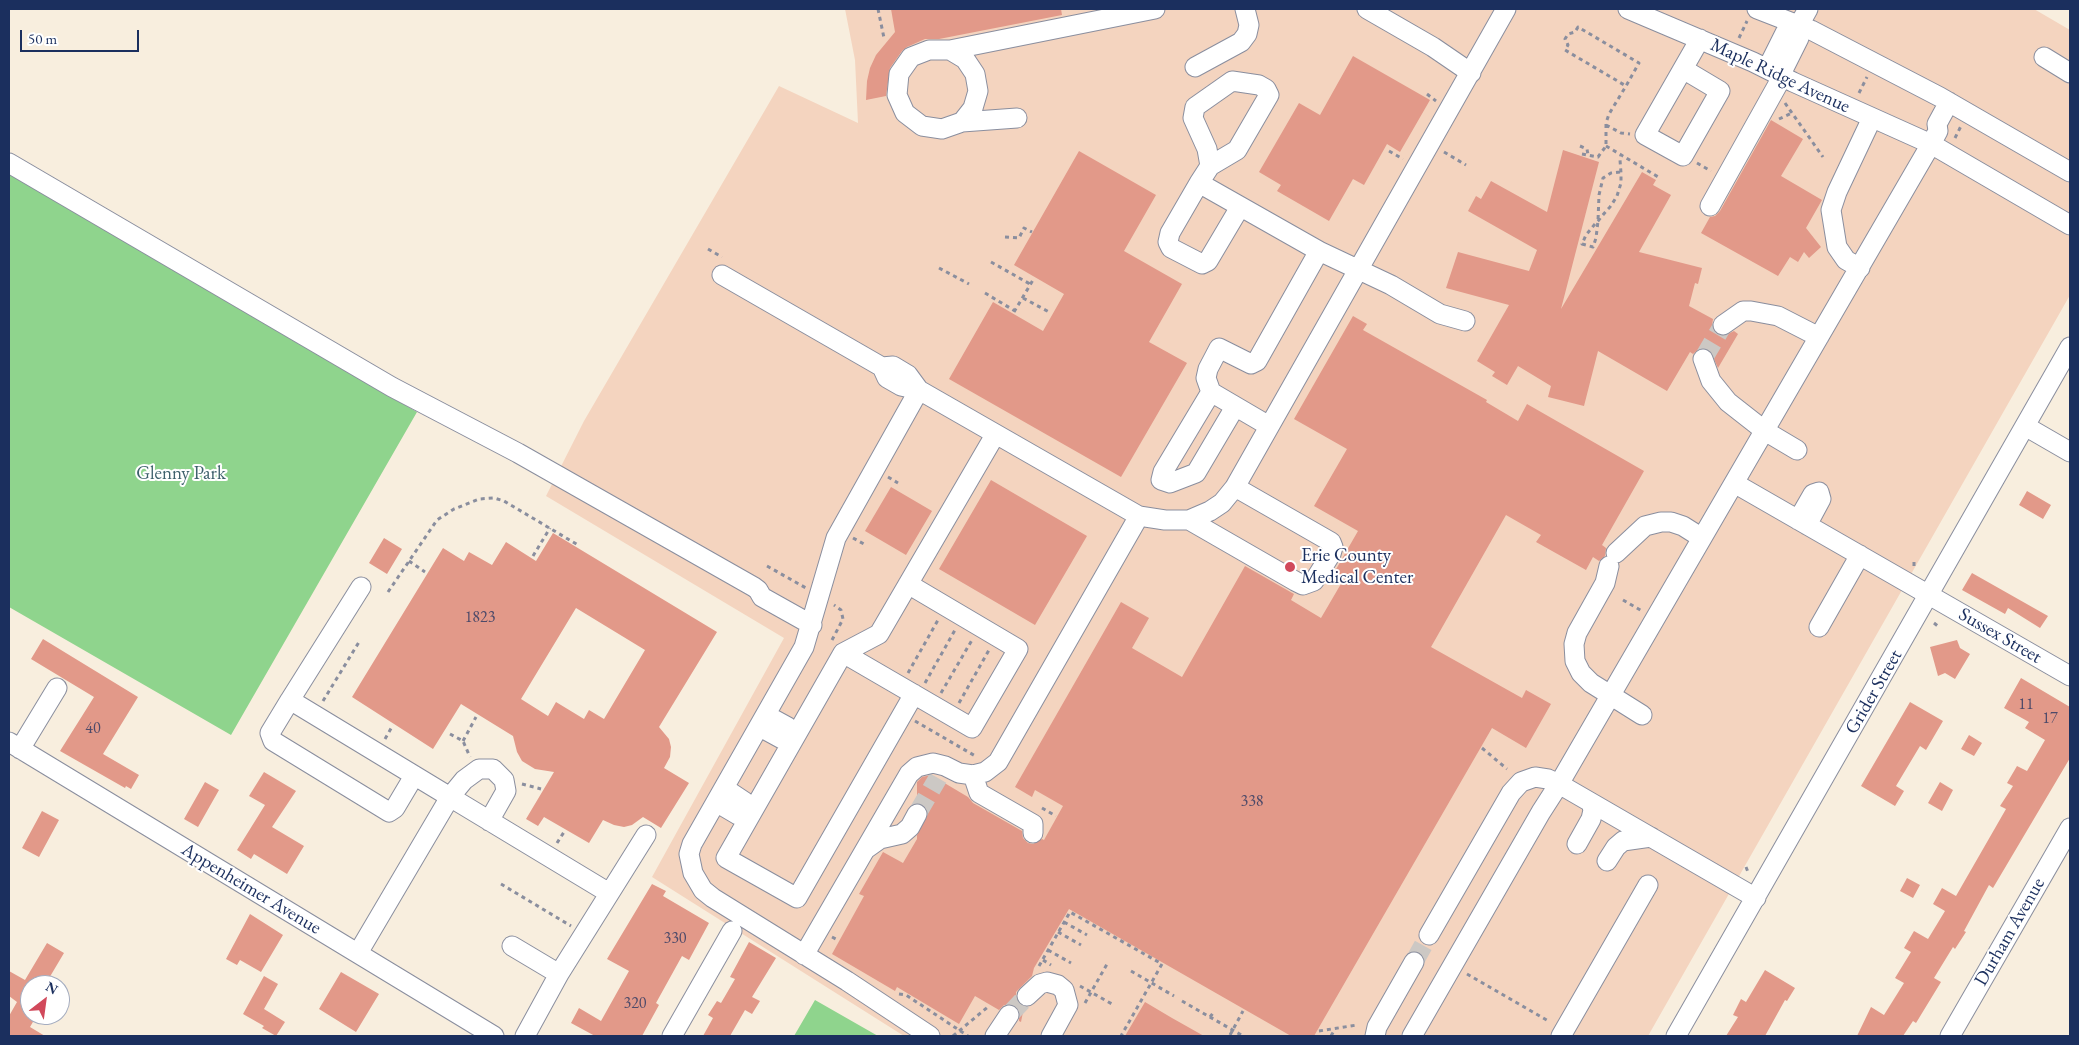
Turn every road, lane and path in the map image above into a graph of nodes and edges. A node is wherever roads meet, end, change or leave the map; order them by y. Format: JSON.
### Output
{"nodes":[{"id":1,"x":878,"y":9,"type":"edge"},
{"id":2,"x":1155,"y":9,"type":"edge"},
{"id":3,"x":1245,"y":9,"type":"edge"},
{"id":4,"x":1367,"y":9,"type":"edge"},
{"id":5,"x":1506,"y":9,"type":"edge"},
{"id":6,"x":1628,"y":9,"type":"edge"},
{"id":7,"x":1752,"y":13,"type":"edge"},
{"id":8,"x":1803,"y":17,"type":"edge"},
{"id":9,"x":1742,"y":31,"type":"dead end"},
{"id":10,"x":884,"y":38,"type":"dead end"},
{"id":11,"x":1700,"y":39,"type":"junction"},
{"id":12,"x":950,"y":50,"type":"junction"},
{"id":13,"x":2044,"y":57,"type":"dead end"},
{"id":14,"x":1195,"y":67,"type":"dead end"},
{"id":15,"x":1683,"y":69,"type":"junction"},
{"id":16,"x":2070,"y":72,"type":"edge"},
{"id":17,"x":1471,"y":73,"type":"junction"},
{"id":18,"x":1776,"y":74,"type":"junction"},
{"id":19,"x":1864,"y":82,"type":"dead end"},
{"id":20,"x":1626,"y":86,"type":"junction"},
{"id":21,"x":1427,"y":94,"type":"dead end"},
{"id":22,"x":1858,"y":97,"type":"dead end"},
{"id":23,"x":1782,"y":98,"type":"dead end"},
{"id":24,"x":1437,"y":103,"type":"dead end"},
{"id":25,"x":1957,"y":111,"type":"junction"},
{"id":26,"x":1792,"y":112,"type":"junction"},
{"id":27,"x":1017,"y":118,"type":"dead end"},
{"id":28,"x":1872,"y":118,"type":"junction"},
{"id":29,"x":1779,"y":119,"type":"dead end"},
{"id":30,"x":962,"y":122,"type":"junction"},
{"id":31,"x":1606,"y":124,"type":"junction"},
{"id":32,"x":1621,"y":133,"type":"dead end"},
{"id":33,"x":1941,"y":139,"type":"junction"},
{"id":34,"x":1580,"y":146,"type":"dead end"},
{"id":35,"x":1606,"y":146,"type":"junction"},
{"id":36,"x":1389,"y":150,"type":"dead end"},
{"id":37,"x":1582,"y":154,"type":"dead end"},
{"id":38,"x":1450,"y":155,"type":"dead end"},
{"id":39,"x":1588,"y":155,"type":"junction"},
{"id":40,"x":1622,"y":155,"type":"junction"},
{"id":41,"x":1823,"y":157,"type":"dead end"},
{"id":42,"x":1406,"y":160,"type":"dead end"},
{"id":43,"x":9,"y":163,"type":"edge"},
{"id":44,"x":1466,"y":165,"type":"dead end"},
{"id":45,"x":1210,"y":166,"type":"junction"},
{"id":46,"x":1620,"y":172,"type":"junction"},
{"id":47,"x":2070,"y":172,"type":"edge"},
{"id":48,"x":1660,"y":178,"type":"dead end"},
{"id":49,"x":1199,"y":183,"type":"junction"},
{"id":50,"x":1710,"y":206,"type":"dead end"},
{"id":51,"x":1240,"y":207,"type":"junction"},
{"id":52,"x":1598,"y":221,"type":"junction"},
{"id":53,"x":2070,"y":225,"type":"edge"},
{"id":54,"x":1032,"y":232,"type":"dead end"},
{"id":55,"x":1005,"y":237,"type":"dead end"},
{"id":56,"x":708,"y":249,"type":"dead end"},
{"id":57,"x":1319,"y":251,"type":"junction"},
{"id":58,"x":722,"y":256,"type":"dead end"},
{"id":59,"x":991,"y":262,"type":"dead end"},
{"id":60,"x":940,"y":268,"type":"dead end"},
{"id":61,"x":1359,"y":268,"type":"junction"},
{"id":62,"x":1860,"y":268,"type":"junction"},
{"id":63,"x":722,"y":276,"type":"dead end"},
{"id":64,"x":969,"y":284,"type":"dead end"},
{"id":65,"x":985,"y":293,"type":"dead end"},
{"id":66,"x":1023,"y":298,"type":"junction"},
{"id":67,"x":1051,"y":314,"type":"dead end"},
{"id":68,"x":1465,"y":322,"type":"dead end"},
{"id":69,"x":1723,"y":325,"type":"tunnel mouth"},
{"id":70,"x":1819,"y":337,"type":"junction"},
{"id":71,"x":2070,"y":347,"type":"edge"},
{"id":72,"x":1703,"y":359,"type":"dead end"},
{"id":73,"x":919,"y":390,"type":"junction"},
{"id":74,"x":1211,"y":392,"type":"junction"},
{"id":75,"x":1235,"y":406,"type":"junction"},
{"id":76,"x":1269,"y":426,"type":"junction"},
{"id":77,"x":2025,"y":426,"type":"junction"},
{"id":78,"x":1764,"y":431,"type":"junction"},
{"id":79,"x":995,"y":435,"type":"junction"},
{"id":80,"x":1797,"y":450,"type":"dead end"},
{"id":81,"x":2070,"y":452,"type":"edge"},
{"id":82,"x":1734,"y":483,"type":"junction"},
{"id":83,"x":1235,"y":487,"type":"junction"},
{"id":84,"x":1819,"y":492,"type":"dead end"},
{"id":85,"x":1139,"y":516,"type":"junction"},
{"id":86,"x":1189,"y":520,"type":"junction"},
{"id":87,"x":1803,"y":522,"type":"junction"},
{"id":88,"x":550,"y":528,"type":"junction"},
{"id":89,"x":1702,"y":538,"type":"junction"},
{"id":90,"x":578,"y":545,"type":"dead end"},
{"id":91,"x":1856,"y":553,"type":"junction"},
{"id":92,"x":533,"y":556,"type":"dead end"},
{"id":93,"x":1914,"y":561,"type":"dead end"},
{"id":94,"x":409,"y":562,"type":"junction"},
{"id":95,"x":767,"y":566,"type":"dead end"},
{"id":96,"x":1914,"y":566,"type":"dead end"},
{"id":97,"x":425,"y":572,"type":"dead end"},
{"id":98,"x":908,"y":584,"type":"junction"},
{"id":99,"x":361,"y":587,"type":"dead end"},
{"id":100,"x":807,"y":589,"type":"dead end"},
{"id":101,"x":388,"y":592,"type":"dead end"},
{"id":102,"x":1930,"y":595,"type":"junction"},
{"id":103,"x":1623,"y":600,"type":"dead end"},
{"id":104,"x":829,"y":602,"type":"dead end"},
{"id":105,"x":1645,"y":613,"type":"dead end"},
{"id":106,"x":940,"y":617,"type":"dead end"},
{"id":107,"x":1823,"y":619,"type":"dead end"},
{"id":108,"x":1934,"y":623,"type":"dead end"},
{"id":109,"x":817,"y":625,"type":"junction"},
{"id":110,"x":957,"y":626,"type":"dead end"},
{"id":111,"x":1939,"y":627,"type":"dead end"},
{"id":112,"x":974,"y":636,"type":"dead end"},
{"id":113,"x":359,"y":642,"type":"dead end"},
{"id":114,"x":836,"y":645,"type":"junction"},
{"id":115,"x":991,"y":646,"type":"dead end"},
{"id":116,"x":2070,"y":676,"type":"edge"},
{"id":117,"x":914,"y":686,"type":"junction"},
{"id":118,"x":57,"y":688,"type":"dead end"},
{"id":119,"x":1611,"y":695,"type":"junction"},
{"id":120,"x":939,"y":696,"type":"dead end"},
{"id":121,"x":290,"y":700,"type":"junction"},
{"id":122,"x":320,"y":706,"type":"dead end"},
{"id":123,"x":957,"y":706,"type":"dead end"},
{"id":124,"x":1642,"y":715,"type":"dead end"},
{"id":125,"x":476,"y":717,"type":"dead end"},
{"id":126,"x":911,"y":719,"type":"dead end"},
{"id":127,"x":763,"y":721,"type":"junction"},
{"id":128,"x":393,"y":724,"type":"dead end"},
{"id":129,"x":450,"y":734,"type":"dead end"},
{"id":130,"x":793,"y":736,"type":"junction"},
{"id":131,"x":462,"y":740,"type":"junction"},
{"id":132,"x":382,"y":744,"type":"dead end"},
{"id":133,"x":14,"y":745,"type":"edge"},
{"id":134,"x":1482,"y":748,"type":"dead end"},
{"id":135,"x":472,"y":762,"type":"dead end"},
{"id":136,"x":978,"y":767,"type":"junction"},
{"id":137,"x":1507,"y":769,"type":"dead end"},
{"id":138,"x":414,"y":776,"type":"junction"},
{"id":139,"x":516,"y":784,"type":"dead end"},
{"id":140,"x":1559,"y":784,"type":"junction"},
{"id":141,"x":541,"y":789,"type":"dead end"},
{"id":142,"x":720,"y":795,"type":"junction"},
{"id":143,"x":450,"y":797,"type":"junction"},
{"id":144,"x":1591,"y":803,"type":"junction"},
{"id":145,"x":749,"y":812,"type":"junction"},
{"id":146,"x":917,"y":814,"type":"tunnel mouth"},
{"id":147,"x":489,"y":821,"type":"junction"},
{"id":148,"x":2070,"y":828,"type":"edge"},
{"id":149,"x":564,"y":832,"type":"dead end"},
{"id":150,"x":1033,"y":832,"type":"dead end"},
{"id":151,"x":646,"y":835,"type":"dead end"},
{"id":152,"x":1651,"y":837,"type":"junction"},
{"id":153,"x":1578,"y":844,"type":"dead end"},
{"id":154,"x":555,"y":848,"type":"dead end"},
{"id":155,"x":866,"y":848,"type":"junction"},
{"id":156,"x":1607,"y":861,"type":"dead end"},
{"id":157,"x":1746,"y":867,"type":"dead end"},
{"id":158,"x":1748,"y":872,"type":"dead end"},
{"id":159,"x":501,"y":884,"type":"dead end"},
{"id":160,"x":1648,"y":885,"type":"dead end"},
{"id":161,"x":609,"y":894,"type":"junction"},
{"id":162,"x":1756,"y":898,"type":"junction"},
{"id":163,"x":1064,"y":922,"type":"junction"},
{"id":164,"x":732,"y":931,"type":"dead end"},
{"id":165,"x":1058,"y":932,"type":"junction"},
{"id":166,"x":584,"y":933,"type":"junction"},
{"id":167,"x":1086,"y":935,"type":"dead end"},
{"id":168,"x":1429,"y":936,"type":"tunnel mouth"},
{"id":169,"x":1081,"y":945,"type":"dead end"},
{"id":170,"x":512,"y":946,"type":"dead end"},
{"id":171,"x":1048,"y":950,"type":"junction"},
{"id":172,"x":358,"y":953,"type":"junction"},
{"id":173,"x":804,"y":955,"type":"junction"},
{"id":174,"x":1414,"y":962,"type":"tunnel mouth"},
{"id":175,"x":1071,"y":963,"type":"dead end"},
{"id":176,"x":1107,"y":964,"type":"dead end"},
{"id":177,"x":1131,"y":971,"type":"dead end"},
{"id":178,"x":1035,"y":972,"type":"dead end"},
{"id":179,"x":1465,"y":973,"type":"dead end"},
{"id":180,"x":559,"y":974,"type":"junction"},
{"id":181,"x":1152,"y":983,"type":"junction"},
{"id":182,"x":1093,"y":994,"type":"dead end"},
{"id":183,"x":1027,"y":996,"type":"tunnel mouth"},
{"id":184,"x":1174,"y":996,"type":"dead end"},
{"id":185,"x":1182,"y":1001,"type":"dead end"},
{"id":186,"x":1112,"y":1004,"type":"dead end"},
{"id":187,"x":989,"y":1006,"type":"dead end"},
{"id":188,"x":1083,"y":1007,"type":"dead end"},
{"id":189,"x":1243,"y":1011,"type":"dead end"},
{"id":190,"x":1212,"y":1013,"type":"dead end"},
{"id":191,"x":1009,"y":1015,"type":"tunnel mouth"},
{"id":192,"x":1210,"y":1017,"type":"junction"},
{"id":193,"x":1357,"y":1025,"type":"dead end"},
{"id":194,"x":1335,"y":1029,"type":"junction"},
{"id":195,"x":1232,"y":1030,"type":"junction"},
{"id":196,"x":1319,"y":1031,"type":"dead end"},
{"id":197,"x":1563,"y":1033,"type":"edge"},
{"id":198,"x":1230,"y":1035,"type":"dead end"},
{"id":199,"x":494,"y":1036,"type":"edge"},
{"id":200,"x":525,"y":1036,"type":"edge"},
{"id":201,"x":672,"y":1036,"type":"edge"},
{"id":202,"x":930,"y":1036,"type":"edge"},
{"id":203,"x":953,"y":1036,"type":"edge"},
{"id":204,"x":994,"y":1036,"type":"edge"},
{"id":205,"x":1051,"y":1036,"type":"edge"},
{"id":206,"x":1121,"y":1036,"type":"edge"},
{"id":207,"x":1243,"y":1036,"type":"edge"},
{"id":208,"x":1331,"y":1036,"type":"edge"},
{"id":209,"x":1375,"y":1036,"type":"edge"},
{"id":210,"x":1412,"y":1036,"type":"edge"},
{"id":211,"x":1676,"y":1036,"type":"edge"},
{"id":212,"x":1950,"y":1036,"type":"edge"}],
"edges":[{"from":1,"to":10,"type":"path"},
{"from":2,"to":12,"type":"street"},
{"from":3,"to":14,"type":"street"},
{"from":4,"to":17,"type":"street"},
{"from":5,"to":17,"type":"street"},
{"from":6,"to":11,"type":"street","name":"Maple Ridge Avenue"},
{"from":7,"to":8,"type":"street"},
{"from":7,"to":9,"type":"path"},
{"from":8,"to":18,"type":"street"},
{"from":8,"to":25,"type":"street"},
{"from":11,"to":15,"type":"street"},
{"from":11,"to":18,"type":"street","name":"Maple Ridge Avenue"},
{"from":12,"to":30,"type":"street"},
{"from":12,"to":30,"type":"street"},
{"from":13,"to":16,"type":"street"},
{"from":15,"to":15,"type":"street"},
{"from":17,"to":61,"type":"street"},
{"from":18,"to":28,"type":"street","name":"Maple Ridge Avenue"},
{"from":18,"to":50,"type":"street"},
{"from":19,"to":22,"type":"path"},
{"from":20,"to":20,"type":"path"},
{"from":20,"to":31,"type":"path"},
{"from":21,"to":24,"type":"path"},
{"from":23,"to":26,"type":"path"},
{"from":25,"to":33,"type":"path"},
{"from":25,"to":33,"type":"street"},
{"from":25,"to":47,"type":"street"},
{"from":26,"to":29,"type":"path"},
{"from":26,"to":41,"type":"path"},
{"from":27,"to":30,"type":"street"},
{"from":28,"to":33,"type":"street","name":"Maple Ridge Avenue"},
{"from":28,"to":62,"type":"street"},
{"from":31,"to":32,"type":"path"},
{"from":31,"to":35,"type":"path"},
{"from":33,"to":53,"type":"street","name":"Maple Ridge Avenue"},
{"from":33,"to":62,"type":"street"},
{"from":34,"to":39,"type":"path"},
{"from":35,"to":39,"type":"path"},
{"from":35,"to":40,"type":"path"},
{"from":36,"to":42,"type":"path"},
{"from":37,"to":39,"type":"path"},
{"from":38,"to":44,"type":"path"},
{"from":40,"to":46,"type":"path"},
{"from":40,"to":48,"type":"path"},
{"from":43,"to":109,"type":"street"},
{"from":45,"to":45,"type":"street"},
{"from":45,"to":49,"type":"street"},
{"from":46,"to":52,"type":"path"},
{"from":46,"to":52,"type":"path"},
{"from":49,"to":51,"type":"street"},
{"from":49,"to":51,"type":"street"},
{"from":51,"to":57,"type":"street"},
{"from":52,"to":52,"type":"path"},
{"from":54,"to":55,"type":"path"},
{"from":56,"to":58,"type":"path"},
{"from":57,"to":61,"type":"street"},
{"from":57,"to":74,"type":"street"},
{"from":59,"to":66,"type":"path"},
{"from":60,"to":64,"type":"path"},
{"from":61,"to":68,"type":"street"},
{"from":61,"to":76,"type":"street"},
{"from":62,"to":70,"type":"street"},
{"from":63,"to":73,"type":"street"},
{"from":65,"to":66,"type":"path"},
{"from":66,"to":67,"type":"path"},
{"from":69,"to":70,"type":"street"},
{"from":70,"to":78,"type":"street"},
{"from":71,"to":77,"type":"street","name":"Grider Street"},
{"from":72,"to":78,"type":"street"},
{"from":73,"to":79,"type":"street"},
{"from":73,"to":109,"type":"street"},
{"from":74,"to":75,"type":"street"},
{"from":74,"to":75,"type":"street"},
{"from":75,"to":76,"type":"street"},
{"from":76,"to":83,"type":"street"},
{"from":77,"to":81,"type":"street"},
{"from":77,"to":102,"type":"street","name":"Grider Street"},
{"from":78,"to":80,"type":"street"},
{"from":78,"to":82,"type":"street"},
{"from":79,"to":85,"type":"street"},
{"from":79,"to":98,"type":"street"},
{"from":82,"to":87,"type":"street","name":"Sussex Street"},
{"from":82,"to":89,"type":"street"},
{"from":83,"to":86,"type":"street"},
{"from":83,"to":86,"type":"street"},
{"from":84,"to":87,"type":"street"},
{"from":85,"to":86,"type":"street"},
{"from":85,"to":136,"type":"street"},
{"from":87,"to":91,"type":"street","name":"Sussex Street"},
{"from":88,"to":90,"type":"path"},
{"from":88,"to":92,"type":"path"},
{"from":88,"to":94,"type":"path"},
{"from":89,"to":119,"type":"street"},
{"from":89,"to":119,"type":"street"},
{"from":91,"to":102,"type":"street","name":"Sussex Street"},
{"from":91,"to":107,"type":"street"},
{"from":93,"to":96,"type":"path"},
{"from":94,"to":97,"type":"path"},
{"from":94,"to":101,"type":"path"},
{"from":95,"to":100,"type":"path"},
{"from":98,"to":114,"type":"street"},
{"from":98,"to":117,"type":"street"},
{"from":99,"to":121,"type":"street"},
{"from":102,"to":116,"type":"street","name":"Sussex Street"},
{"from":102,"to":162,"type":"street","name":"Grider Street"},
{"from":103,"to":105,"type":"path"},
{"from":104,"to":114,"type":"path"},
{"from":106,"to":117,"type":"path"},
{"from":108,"to":111,"type":"path"},
{"from":109,"to":114,"type":"path"},
{"from":109,"to":127,"type":"street"},
{"from":110,"to":117,"type":"path"},
{"from":112,"to":120,"type":"path"},
{"from":113,"to":122,"type":"path"},
{"from":114,"to":117,"type":"street"},
{"from":114,"to":130,"type":"street"},
{"from":115,"to":123,"type":"path"},
{"from":117,"to":145,"type":"street"},
{"from":118,"to":133,"type":"street"},
{"from":119,"to":124,"type":"street"},
{"from":119,"to":140,"type":"street"},
{"from":121,"to":138,"type":"street"},
{"from":121,"to":138,"type":"street"},
{"from":125,"to":131,"type":"path"},
{"from":126,"to":136,"type":"path"},
{"from":127,"to":130,"type":"street"},
{"from":127,"to":142,"type":"street"},
{"from":128,"to":132,"type":"path"},
{"from":129,"to":131,"type":"path"},
{"from":130,"to":145,"type":"street"},
{"from":131,"to":135,"type":"path"},
{"from":133,"to":172,"type":"street","name":"Appenheimer Avenue"},
{"from":134,"to":137,"type":"path"},
{"from":136,"to":150,"type":"street"},
{"from":136,"to":155,"type":"street"},
{"from":138,"to":143,"type":"street"},
{"from":139,"to":141,"type":"path"},
{"from":140,"to":144,"type":"street"},
{"from":140,"to":168,"type":"street"},
{"from":140,"to":210,"type":"street"},
{"from":142,"to":145,"type":"street"},
{"from":142,"to":173,"type":"street"},
{"from":143,"to":147,"type":"street"},
{"from":143,"to":147,"type":"street"},
{"from":143,"to":172,"type":"street"},
{"from":144,"to":152,"type":"street"},
{"from":144,"to":153,"type":"street"},
{"from":146,"to":155,"type":"street"},
{"from":147,"to":161,"type":"street"},
{"from":148,"to":212,"type":"street","name":"Durham Avenue"},
{"from":149,"to":154,"type":"path"},
{"from":151,"to":161,"type":"street"},
{"from":152,"to":156,"type":"street"},
{"from":152,"to":162,"type":"street"},
{"from":155,"to":173,"type":"street"},
{"from":157,"to":158,"type":"path"},
{"from":159,"to":166,"type":"path"},
{"from":160,"to":197,"type":"street"},
{"from":161,"to":166,"type":"street"},
{"from":162,"to":211,"type":"street","name":"Grider Street"},
{"from":163,"to":165,"type":"path"},
{"from":163,"to":167,"type":"path"},
{"from":163,"to":181,"type":"path"},
{"from":164,"to":201,"type":"street"},
{"from":165,"to":169,"type":"path"},
{"from":165,"to":171,"type":"path"},
{"from":166,"to":180,"type":"street"},
{"from":170,"to":180,"type":"street"},
{"from":171,"to":175,"type":"path"},
{"from":171,"to":178,"type":"path"},
{"from":172,"to":199,"type":"street","name":"Appenheimer Avenue"},
{"from":173,"to":202,"type":"street"},
{"from":174,"to":209,"type":"street"},
{"from":176,"to":188,"type":"path"},
{"from":177,"to":181,"type":"path"},
{"from":179,"to":197,"type":"path"},
{"from":180,"to":200,"type":"street"},
{"from":181,"to":184,"type":"path"},
{"from":181,"to":206,"type":"path"},
{"from":182,"to":186,"type":"path"},
{"from":183,"to":205,"type":"street"},
{"from":185,"to":192,"type":"path"},
{"from":187,"to":203,"type":"path"},
{"from":189,"to":195,"type":"path"},
{"from":190,"to":192,"type":"path"},
{"from":191,"to":204,"type":"street"},
{"from":192,"to":195,"type":"path"},
{"from":193,"to":194,"type":"path"},
{"from":194,"to":196,"type":"path"},
{"from":194,"to":208,"type":"path"},
{"from":195,"to":198,"type":"path"},
{"from":195,"to":207,"type":"path"}]}
